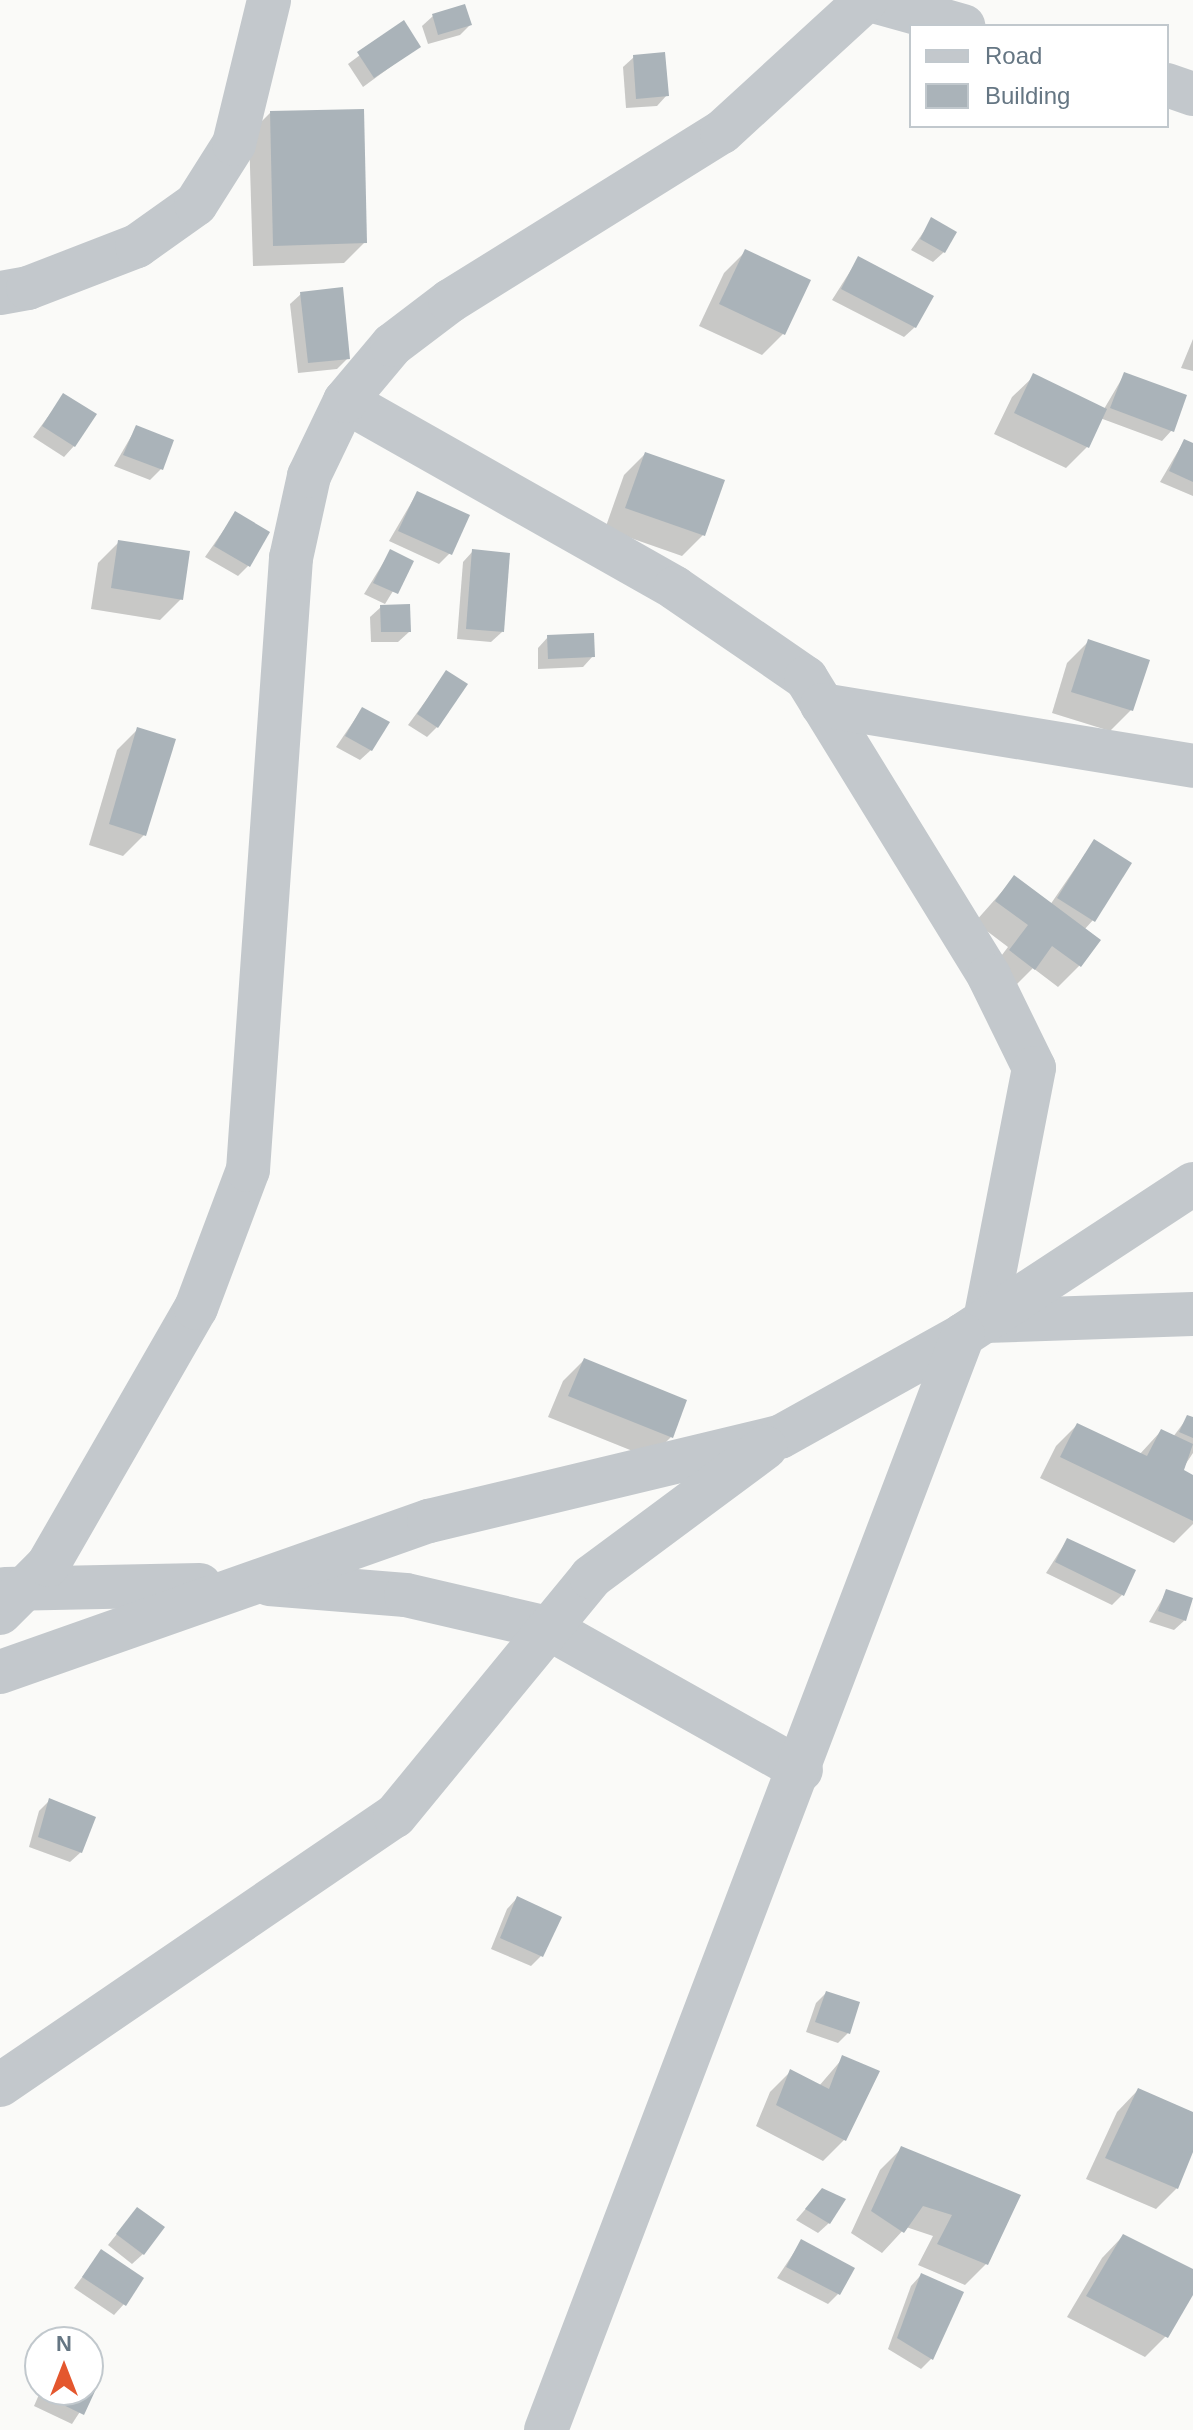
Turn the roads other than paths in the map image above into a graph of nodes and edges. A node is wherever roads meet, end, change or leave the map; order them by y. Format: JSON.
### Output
{"nodes":[{"id":1,"x":269,"y":0,"type":"edge"},
{"id":2,"x":868,"y":0,"type":"edge"},
{"id":3,"x":956,"y":24,"type":"edge"},
{"id":4,"x":1169,"y":86,"type":"edge"},
{"id":5,"x":1193,"y":94,"type":"edge"},
{"id":6,"x":0,"y":293,"type":"edge"},
{"id":7,"x":345,"y":401,"type":"junction"},
{"id":8,"x":822,"y":705,"type":"junction"},
{"id":9,"x":1193,"y":766,"type":"edge"},
{"id":10,"x":1193,"y":1184,"type":"edge"},
{"id":11,"x":1193,"y":1314,"type":"edge"},
{"id":12,"x":974,"y":1328,"type":"junction"},
{"id":13,"x":780,"y":1437,"type":"junction"},
{"id":14,"x":250,"y":1583,"type":"junction"},
{"id":15,"x":7,"y":1598,"type":"edge"},
{"id":16,"x":548,"y":1628,"type":"junction"},
{"id":17,"x":0,"y":1672,"type":"edge"},
{"id":18,"x":801,"y":1770,"type":"junction"},
{"id":19,"x":0,"y":2085,"type":"edge"},
{"id":20,"x":546,"y":2430,"type":"edge"}],
"edges":[{"from":1,"to":6,"type":"street"},
{"from":2,"to":3,"type":"street"},
{"from":2,"to":7,"type":"street"},
{"from":4,"to":5,"type":"street"},
{"from":7,"to":8,"type":"street"},
{"from":7,"to":15,"type":"street"},
{"from":8,"to":9,"type":"street"},
{"from":8,"to":12,"type":"street"},
{"from":10,"to":12,"type":"street"},
{"from":11,"to":12,"type":"street"},
{"from":12,"to":13,"type":"street"},
{"from":12,"to":18,"type":"street"},
{"from":13,"to":14,"type":"street"},
{"from":13,"to":16,"type":"street"},
{"from":14,"to":15,"type":"street"},
{"from":14,"to":16,"type":"street"},
{"from":14,"to":17,"type":"street"},
{"from":16,"to":18,"type":"street"},
{"from":16,"to":19,"type":"street"},
{"from":18,"to":20,"type":"street"}]}
